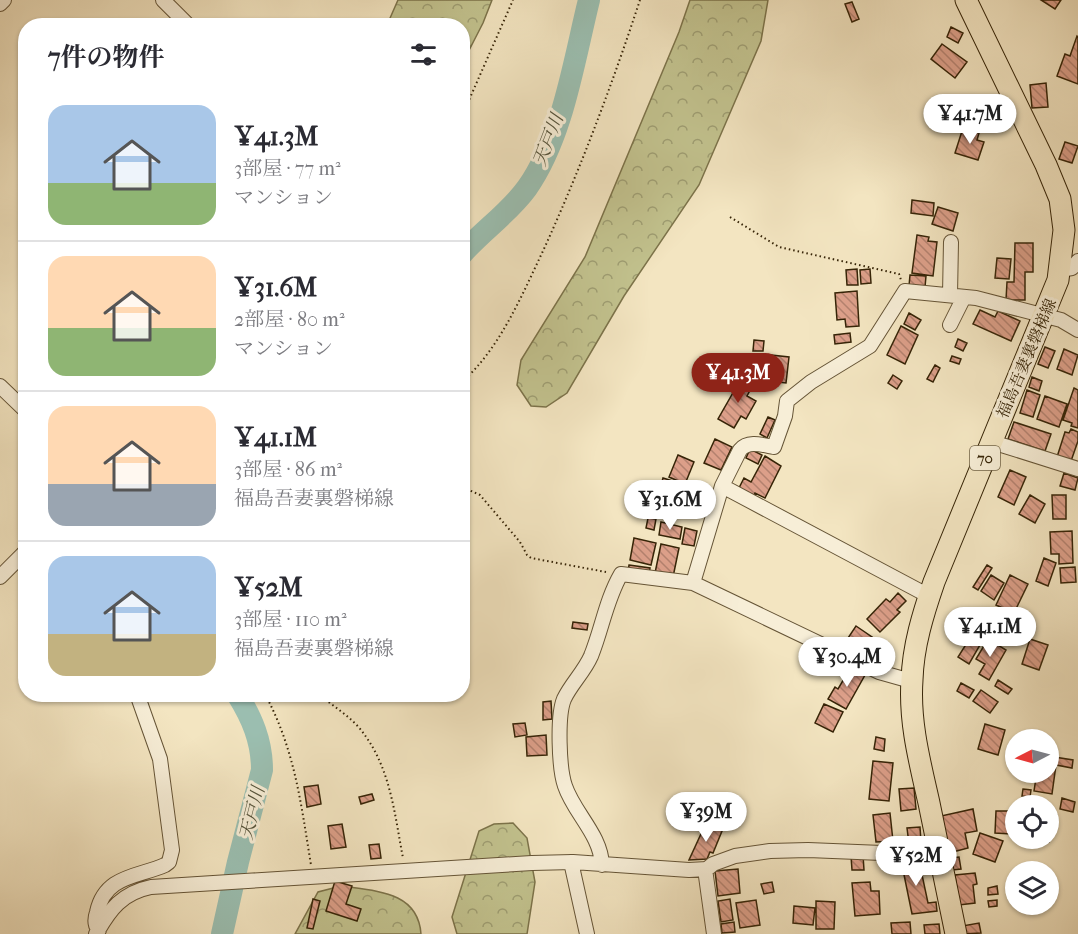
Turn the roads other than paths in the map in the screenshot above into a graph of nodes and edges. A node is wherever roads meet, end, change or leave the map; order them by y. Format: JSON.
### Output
{"nodes":[{"id":1,"x":4,"y":0,"type":"edge"},
{"id":2,"x":163,"y":0,"type":"edge"},
{"id":3,"x":966,"y":0,"type":"edge"},
{"id":4,"x":0,"y":4,"type":"edge"},
{"id":5,"x":181,"y":18,"type":"edge"},
{"id":6,"x":951,"y":242,"type":"dead end"},
{"id":7,"x":1069,"y":265,"type":"edge"},
{"id":8,"x":957,"y":296,"type":"junction"},
{"id":9,"x":1045,"y":316,"type":"junction"},
{"id":10,"x":950,"y":325,"type":"dead end"},
{"id":11,"x":1078,"y":330,"type":"edge"},
{"id":12,"x":0,"y":386,"type":"edge"},
{"id":13,"x":18,"y":403,"type":"edge"},
{"id":14,"x":992,"y":442,"type":"junction"},
{"id":15,"x":1078,"y":469,"type":"edge"},
{"id":16,"x":722,"y":486,"type":"junction"},
{"id":17,"x":18,"y":558,"type":"edge"},
{"id":18,"x":0,"y":577,"type":"edge"},
{"id":19,"x":693,"y":583,"type":"junction"},
{"id":20,"x":929,"y":596,"type":"junction"},
{"id":21,"x":911,"y":681,"type":"junction"},
{"id":22,"x":140,"y":702,"type":"edge"},
{"id":23,"x":938,"y":848,"type":"junction"},
{"id":24,"x":571,"y":862,"type":"junction"},
{"id":25,"x":602,"y":865,"type":"junction"},
{"id":26,"x":705,"y":869,"type":"junction"},
{"id":27,"x":98,"y":932,"type":"edge"},
{"id":28,"x":586,"y":934,"type":"edge"},
{"id":29,"x":714,"y":934,"type":"edge"},
{"id":30,"x":956,"y":934,"type":"edge"}],
"edges":[{"from":1,"to":4,"type":"street"},
{"from":2,"to":5,"type":"street"},
{"from":3,"to":7,"type":"main road","name":"福島吾妻裏磐梯線","number":"70"},
{"from":6,"to":8,"type":"street"},
{"from":7,"to":9,"type":"main road","name":"福島吾妻裏磐梯線","number":"70"},
{"from":8,"to":9,"type":"street"},
{"from":8,"to":10,"type":"street"},
{"from":8,"to":16,"type":"street"},
{"from":9,"to":11,"type":"street"},
{"from":9,"to":14,"type":"main road","name":"福島吾妻裏磐梯線","number":"70"},
{"from":12,"to":13,"type":"street"},
{"from":14,"to":15,"type":"street"},
{"from":14,"to":20,"type":"main road","name":"福島吾妻裏磐梯線","number":"70"},
{"from":16,"to":19,"type":"street"},
{"from":16,"to":20,"type":"street"},
{"from":17,"to":18,"type":"street"},
{"from":19,"to":21,"type":"street"},
{"from":19,"to":25,"type":"street"},
{"from":20,"to":21,"type":"main road","name":"福島吾妻裏磐梯線","number":"70"},
{"from":21,"to":23,"type":"main road","name":"福島吾妻裏磐梯線","number":"70"},
{"from":22,"to":27,"type":"street"},
{"from":23,"to":26,"type":"street"},
{"from":23,"to":30,"type":"main road","name":"福島吾妻裏磐梯線","number":"70"},
{"from":24,"to":25,"type":"street"},
{"from":24,"to":27,"type":"street"},
{"from":24,"to":28,"type":"street"},
{"from":25,"to":26,"type":"street"},
{"from":26,"to":29,"type":"street"}]}
